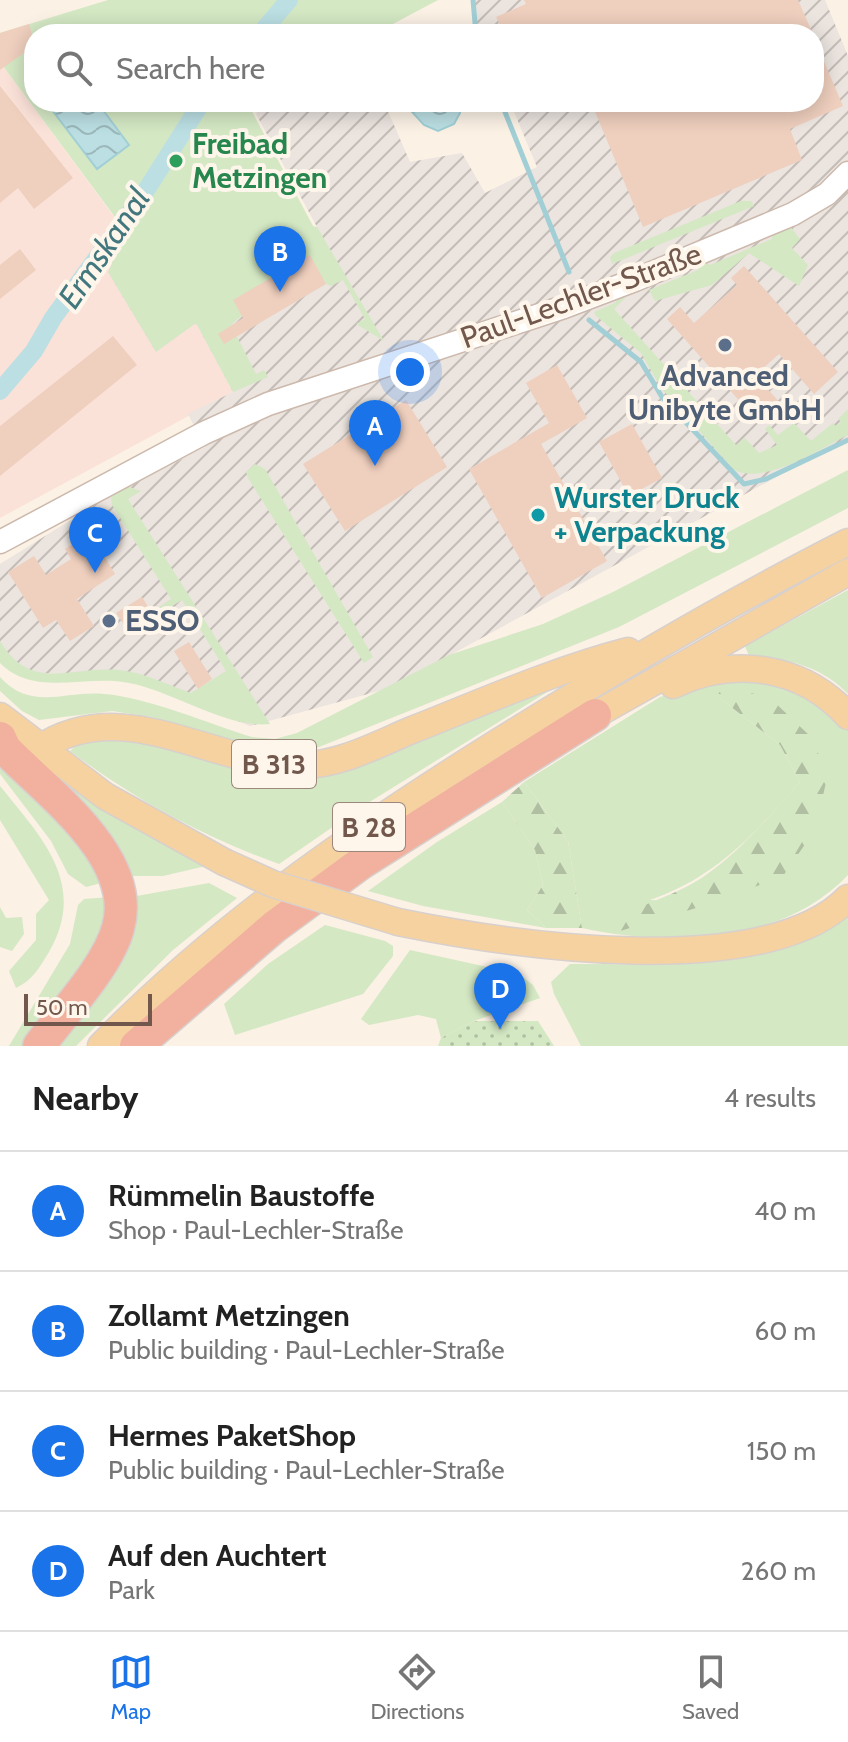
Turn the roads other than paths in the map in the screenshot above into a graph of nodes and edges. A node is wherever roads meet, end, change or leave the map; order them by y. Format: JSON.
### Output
{"nodes":[{"id":1,"x":848,"y":173,"type":"edge"},
{"id":2,"x":0,"y":542,"type":"edge"},
{"id":3,"x":848,"y":542,"type":"edge"},
{"id":4,"x":848,"y":572,"type":"edge"},
{"id":5,"x":663,"y":641,"type":"junction"},
{"id":6,"x":595,"y":715,"type":"junction"},
{"id":7,"x":0,"y":716,"type":"edge"},
{"id":8,"x":848,"y":716,"type":"edge"},
{"id":9,"x":0,"y":738,"type":"edge"},
{"id":10,"x":40,"y":748,"type":"junction"},
{"id":11,"x":848,"y":898,"type":"edge"},
{"id":12,"x":39,"y":1046,"type":"edge"},
{"id":13,"x":101,"y":1046,"type":"edge"},
{"id":14,"x":136,"y":1046,"type":"edge"}],
"edges":[{"from":1,"to":2,"type":"street","name":"Paul-Lechler-Straße"},
{"from":3,"to":5,"type":"main road","number":"B 28"},
{"from":4,"to":6,"type":"main road","number":"B 28"},
{"from":5,"to":10,"type":"main road","number":"B 313"},
{"from":5,"to":13,"type":"main road","number":"B 28"},
{"from":6,"to":8,"type":"main road"},
{"from":6,"to":14,"type":"highway","number":"B 28"},
{"from":7,"to":10,"type":"main road"},
{"from":9,"to":12,"type":"highway"},
{"from":10,"to":11,"type":"main road","bridge":true}]}
